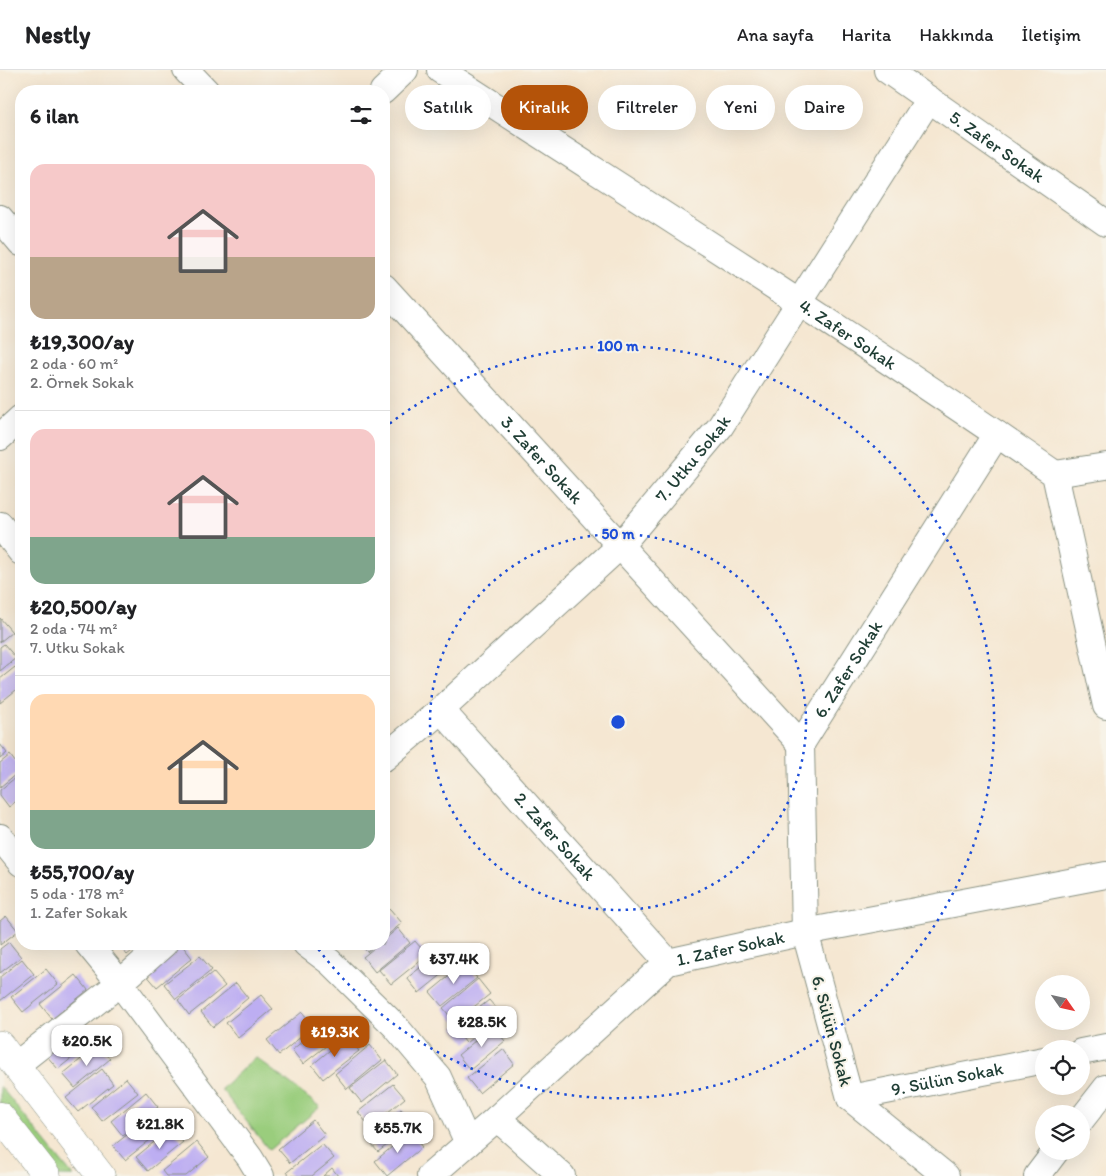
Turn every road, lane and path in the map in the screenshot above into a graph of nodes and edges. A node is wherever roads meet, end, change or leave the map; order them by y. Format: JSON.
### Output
{"nodes":[{"id":1,"x":186,"y":70,"type":"edge"},
{"id":2,"x":405,"y":70,"type":"edge"},
{"id":3,"x":440,"y":70,"type":"edge"},
{"id":4,"x":888,"y":70,"type":"edge"},
{"id":5,"x":200,"y":85,"type":"edge"},
{"id":6,"x":389,"y":85,"type":"edge"},
{"id":7,"x":929,"y":99,"type":"junction"},
{"id":8,"x":0,"y":218,"type":"edge"},
{"id":9,"x":1106,"y":223,"type":"edge"},
{"id":10,"x":15,"y":236,"type":"edge"},
{"id":11,"x":390,"y":294,"type":"edge"},
{"id":12,"x":798,"y":303,"type":"junction"},
{"id":13,"x":15,"y":423,"type":"edge"},
{"id":14,"x":997,"y":434,"type":"junction"},
{"id":15,"x":0,"y":437,"type":"edge"},
{"id":16,"x":1106,"y":466,"type":"edge"},
{"id":17,"x":1055,"y":474,"type":"junction"},
{"id":18,"x":0,"y":525,"type":"edge"},
{"id":19,"x":15,"y":544,"type":"edge"},
{"id":20,"x":620,"y":546,"type":"junction"},
{"id":21,"x":1106,"y":706,"type":"edge"},
{"id":22,"x":441,"y":710,"type":"junction"},
{"id":23,"x":801,"y":744,"type":"junction"},
{"id":24,"x":390,"y":753,"type":"edge"},
{"id":25,"x":0,"y":837,"type":"edge"},
{"id":26,"x":15,"y":856,"type":"edge"},
{"id":27,"x":1106,"y":876,"type":"edge"},
{"id":28,"x":805,"y":932,"type":"junction"},
{"id":29,"x":93,"y":950,"type":"edge"},
{"id":30,"x":157,"y":950,"type":"edge"},
{"id":31,"x":314,"y":950,"type":"edge"},
{"id":32,"x":668,"y":962,"type":"junction"},
{"id":33,"x":120,"y":983,"type":"junction"},
{"id":34,"x":1106,"y":1047,"type":"edge"},
{"id":35,"x":1090,"y":1050,"type":"edge"},
{"id":36,"x":8,"y":1055,"type":"edge"},
{"id":37,"x":1035,"y":1062,"type":"edge"},
{"id":38,"x":1106,"y":1088,"type":"edge"},
{"id":39,"x":850,"y":1098,"type":"junction"},
{"id":40,"x":1090,"y":1108,"type":"edge"},
{"id":41,"x":1,"y":1118,"type":"edge"},
{"id":42,"x":497,"y":1118,"type":"junction"},
{"id":43,"x":468,"y":1143,"type":"junction"},
{"id":44,"x":1049,"y":1160,"type":"edge"},
{"id":45,"x":47,"y":1176,"type":"edge"},
{"id":46,"x":101,"y":1176,"type":"edge"},
{"id":47,"x":261,"y":1176,"type":"edge"},
{"id":48,"x":430,"y":1176,"type":"edge"},
{"id":49,"x":562,"y":1176,"type":"edge"},
{"id":50,"x":946,"y":1176,"type":"edge"},
{"id":51,"x":1037,"y":1176,"type":"edge"}],
"edges":[{"from":1,"to":5,"type":"street"},
{"from":2,"to":6,"type":"street"},
{"from":3,"to":12,"type":"street","name":"4. Zafer Sokak"},
{"from":4,"to":7,"type":"street","name":"5. Zafer Sokak"},
{"from":7,"to":9,"type":"street","name":"5. Zafer Sokak"},
{"from":7,"to":12,"type":"street","name":"7. Utku Sokak"},
{"from":8,"to":10,"type":"street"},
{"from":11,"to":20,"type":"street","name":"3. Zafer Sokak"},
{"from":12,"to":14,"type":"street","name":"4. Zafer Sokak"},
{"from":12,"to":20,"type":"street","name":"7. Utku Sokak"},
{"from":13,"to":15,"type":"street"},
{"from":14,"to":17,"type":"street","name":"4. Zafer Sokak"},
{"from":14,"to":23,"type":"street","name":"6. Zafer Sokak"},
{"from":16,"to":17,"type":"street"},
{"from":17,"to":21,"type":"street"},
{"from":18,"to":19,"type":"street"},
{"from":20,"to":22,"type":"street","name":"7. Utku Sokak"},
{"from":20,"to":23,"type":"street","name":"3. Zafer Sokak"},
{"from":22,"to":24,"type":"street","name":"7. Utku Sokak"},
{"from":22,"to":32,"type":"street","name":"2. Zafer Sokak"},
{"from":23,"to":28,"type":"street"},
{"from":25,"to":26,"type":"street"},
{"from":27,"to":28,"type":"street","name":"1. Zafer Sokak"},
{"from":28,"to":32,"type":"street","name":"1. Zafer Sokak"},
{"from":28,"to":39,"type":"street","name":"6. Sülün Sokak"},
{"from":29,"to":33,"type":"street"},
{"from":30,"to":33,"type":"street"},
{"from":31,"to":43,"type":"street"},
{"from":32,"to":42,"type":"street","name":"1. Zafer Sokak"},
{"from":33,"to":36,"type":"street"},
{"from":33,"to":47,"type":"street"},
{"from":34,"to":35,"type":"street"},
{"from":36,"to":46,"type":"street"},
{"from":37,"to":39,"type":"street","name":"9. Sülün Sokak"},
{"from":38,"to":40,"type":"street"},
{"from":39,"to":50,"type":"street","name":"6. Sülün Sokak"},
{"from":41,"to":45,"type":"street"},
{"from":42,"to":43,"type":"street","name":"1. Zafer Sokak"},
{"from":42,"to":49,"type":"street"},
{"from":43,"to":48,"type":"street","name":"1. Zafer Sokak"},
{"from":44,"to":51,"type":"street"}]}
